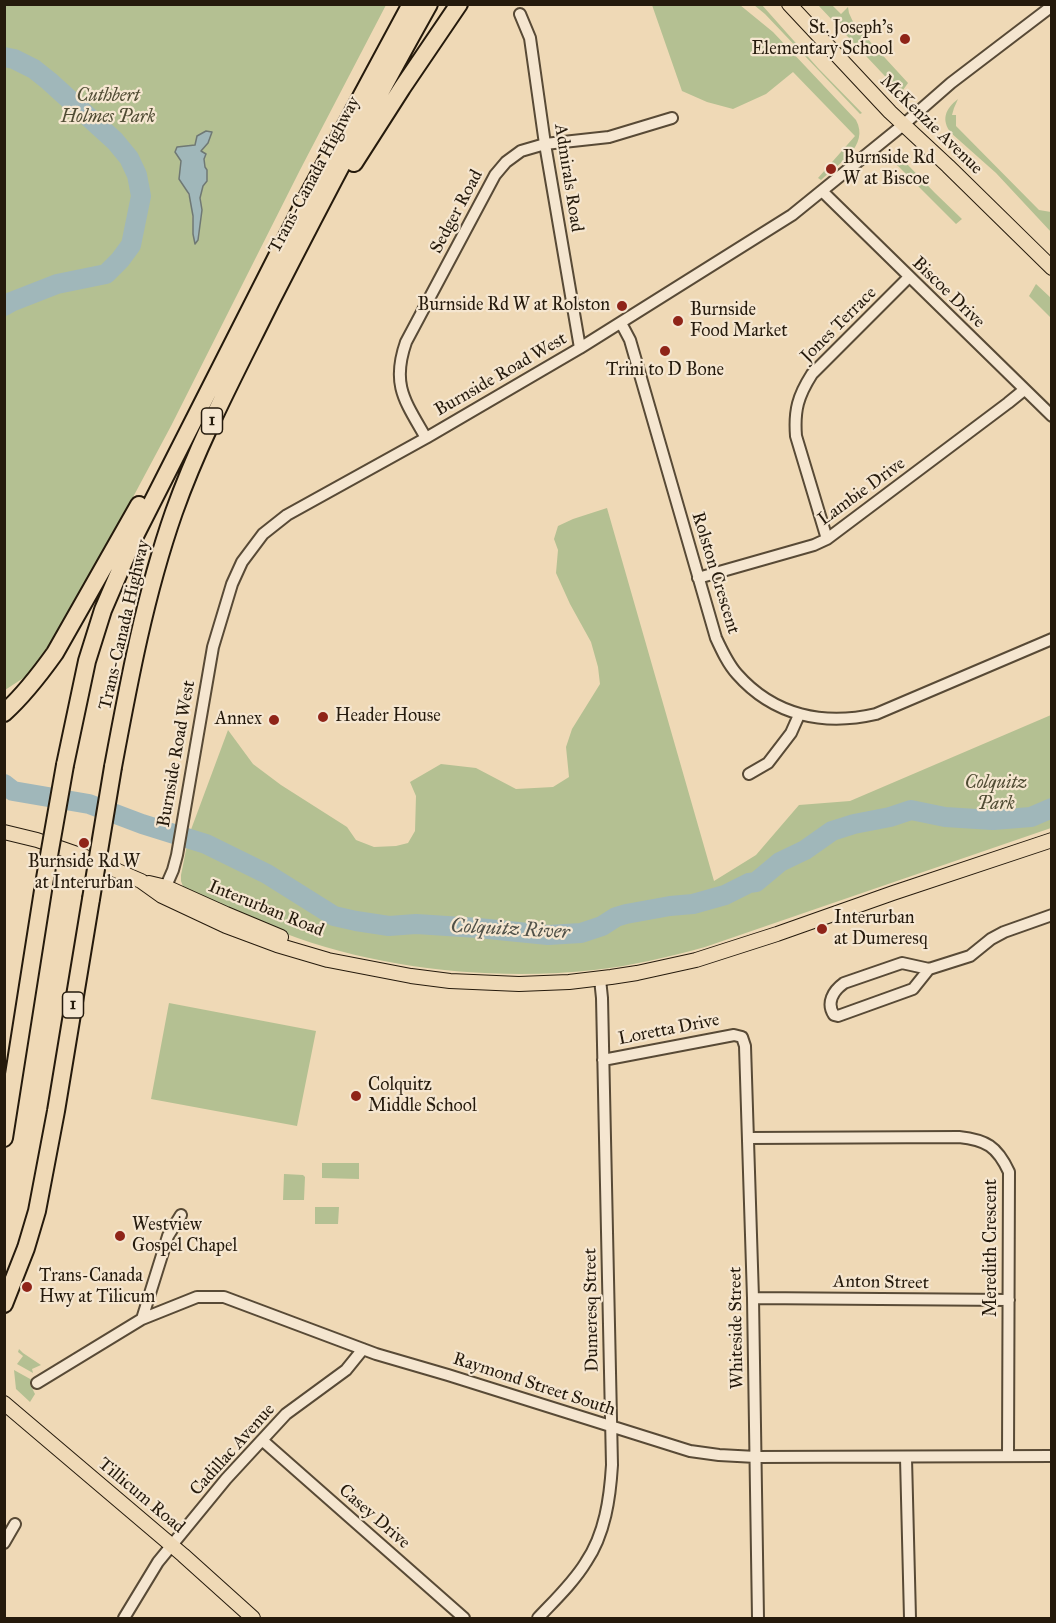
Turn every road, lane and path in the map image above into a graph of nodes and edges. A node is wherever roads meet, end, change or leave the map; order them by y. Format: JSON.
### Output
{"nodes":[{"id":1,"x":398,"y":4,"type":"edge"},
{"id":2,"x":411,"y":4,"type":"edge"},
{"id":3,"x":429,"y":4,"type":"edge"},
{"id":4,"x":459,"y":4,"type":"edge"},
{"id":5,"x":789,"y":4,"type":"edge"},
{"id":6,"x":1052,"y":6,"type":"edge"},
{"id":7,"x":520,"y":14,"type":"dead end"},
{"id":8,"x":363,"y":90,"type":"junction"},
{"id":9,"x":672,"y":118,"type":"dead end"},
{"id":10,"x":903,"y":125,"type":"junction"},
{"id":11,"x":545,"y":144,"type":"junction"},
{"id":12,"x":823,"y":192,"type":"junction"},
{"id":13,"x":323,"y":201,"type":"junction"},
{"id":14,"x":1052,"y":268,"type":"edge"},
{"id":15,"x":909,"y":277,"type":"junction"},
{"id":16,"x":621,"y":322,"type":"junction"},
{"id":17,"x":580,"y":348,"type":"junction"},
{"id":18,"x":219,"y":370,"type":"junction"},
{"id":19,"x":1024,"y":390,"type":"junction"},
{"id":20,"x":1052,"y":416,"type":"edge"},
{"id":21,"x":426,"y":438,"type":"junction"},
{"id":22,"x":827,"y":539,"type":"junction"},
{"id":23,"x":698,"y":578,"type":"junction"},
{"id":24,"x":1052,"y":639,"type":"edge"},
{"id":25,"x":4,"y":713,"type":"edge"},
{"id":26,"x":799,"y":715,"type":"junction"},
{"id":27,"x":749,"y":774,"type":"dead end"},
{"id":28,"x":4,"y":832,"type":"edge"},
{"id":29,"x":1052,"y":840,"type":"edge"},
{"id":30,"x":164,"y":891,"type":"junction"},
{"id":31,"x":1052,"y":915,"type":"edge"},
{"id":32,"x":378,"y":969,"type":"junction"},
{"id":33,"x":928,"y":969,"type":"junction"},
{"id":34,"x":600,"y":979,"type":"junction"},
{"id":35,"x":742,"y":1037,"type":"joint"},
{"id":36,"x":603,"y":1060,"type":"junction"},
{"id":37,"x":5,"y":1132,"type":"edge"},
{"id":38,"x":748,"y":1138,"type":"junction"},
{"id":39,"x":181,"y":1215,"type":"dead end"},
{"id":40,"x":753,"y":1298,"type":"junction"},
{"id":41,"x":1009,"y":1300,"type":"junction"},
{"id":42,"x":4,"y":1304,"type":"edge"},
{"id":43,"x":142,"y":1319,"type":"junction"},
{"id":44,"x":363,"y":1349,"type":"junction"},
{"id":45,"x":37,"y":1383,"type":"dead end"},
{"id":46,"x":4,"y":1403,"type":"edge"},
{"id":47,"x":611,"y":1427,"type":"junction"},
{"id":48,"x":261,"y":1440,"type":"junction"},
{"id":49,"x":1008,"y":1456,"type":"junction"},
{"id":50,"x":1052,"y":1456,"type":"edge"},
{"id":51,"x":756,"y":1457,"type":"junction"},
{"id":52,"x":906,"y":1458,"type":"junction"},
{"id":53,"x":15,"y":1524,"type":"dead end"},
{"id":54,"x":4,"y":1543,"type":"edge"},
{"id":55,"x":172,"y":1545,"type":"junction"},
{"id":56,"x":124,"y":1618,"type":"edge"},
{"id":57,"x":253,"y":1618,"type":"edge"},
{"id":58,"x":464,"y":1618,"type":"edge"},
{"id":59,"x":538,"y":1618,"type":"edge"},
{"id":60,"x":758,"y":1618,"type":"edge"},
{"id":61,"x":910,"y":1618,"type":"edge"}],
"edges":[{"from":1,"to":8,"type":"highway"},
{"from":2,"to":8,"type":"highway","name":"Trans-Canada Highway","number":"1"},
{"from":3,"to":13,"type":"highway","name":"Trans-Canada Highway","number":"1"},
{"from":4,"to":13,"type":"highway"},
{"from":5,"to":10,"type":"main road","name":"McKenzie Avenue"},
{"from":6,"to":10,"type":"street","name":"Burnside Road West"},
{"from":7,"to":11,"type":"street","name":"Admirals Road"},
{"from":8,"to":18,"type":"highway","name":"Trans-Canada Highway","number":"1"},
{"from":9,"to":11,"type":"street","name":"Sedger Road"},
{"from":10,"to":12,"type":"street","name":"Burnside Road West"},
{"from":10,"to":14,"type":"main road","name":"McKenzie Avenue"},
{"from":11,"to":17,"type":"street","name":"Admirals Road"},
{"from":11,"to":21,"type":"street","name":"Sedger Road"},
{"from":12,"to":15,"type":"street","name":"Biscoe Drive"},
{"from":12,"to":16,"type":"street","name":"Burnside Road West"},
{"from":13,"to":42,"type":"highway","name":"Trans-Canada Highway","number":"1","bridge":true},
{"from":15,"to":19,"type":"street","name":"Biscoe Drive"},
{"from":15,"to":22,"type":"street","name":"Jones Terrace"},
{"from":16,"to":17,"type":"street","name":"Burnside Road West"},
{"from":16,"to":23,"type":"street","name":"Rolston Crescent"},
{"from":17,"to":21,"type":"street","name":"Burnside Road West"},
{"from":18,"to":25,"type":"highway"},
{"from":18,"to":37,"type":"highway","name":"Trans-Canada Highway","number":"1","bridge":true},
{"from":19,"to":20,"type":"street","name":"Biscoe Drive"},
{"from":19,"to":22,"type":"street","name":"Lambie Drive"},
{"from":21,"to":30,"type":"street","name":"Burnside Road West"},
{"from":22,"to":23,"type":"street","name":"Lambie Drive"},
{"from":23,"to":26,"type":"street","name":"Rolston Crescent"},
{"from":24,"to":26,"type":"street","name":"Rolston Crescent"},
{"from":26,"to":27,"type":"street"},
{"from":28,"to":30,"type":"main road"},
{"from":29,"to":34,"type":"main road"},
{"from":30,"to":32,"type":"main road","name":"Interurban Road"},
{"from":30,"to":32,"type":"main road","name":"Interurban Road"},
{"from":31,"to":33,"type":"street"},
{"from":32,"to":34,"type":"main road"},
{"from":33,"to":33,"type":"street"},
{"from":34,"to":36,"type":"street","name":"Dumeresq Street"},
{"from":35,"to":36,"type":"street","name":"Loretta Drive"},
{"from":35,"to":38,"type":"street","name":"Whiteside Street"},
{"from":36,"to":47,"type":"street","name":"Dumeresq Street"},
{"from":38,"to":40,"type":"street","name":"Whiteside Street"},
{"from":38,"to":41,"type":"street","name":"Meredith Crescent"},
{"from":39,"to":43,"type":"street"},
{"from":40,"to":41,"type":"street","name":"Anton Street"},
{"from":40,"to":51,"type":"street","name":"Whiteside Street"},
{"from":41,"to":49,"type":"street","name":"Meredith Crescent"},
{"from":43,"to":44,"type":"street","name":"Raymond Street South"},
{"from":43,"to":45,"type":"street","name":"Raymond Street South"},
{"from":44,"to":47,"type":"street","name":"Raymond Street South"},
{"from":44,"to":48,"type":"street","name":"Cadillac Avenue"},
{"from":46,"to":55,"type":"main road","name":"Tillicum Road"},
{"from":47,"to":51,"type":"street","name":"Raymond Street South"},
{"from":47,"to":59,"type":"street","name":"Dumeresq Street"},
{"from":48,"to":55,"type":"street","name":"Cadillac Avenue"},
{"from":48,"to":58,"type":"street","name":"Casey Drive"},
{"from":49,"to":50,"type":"street","name":"Raymond Street South"},
{"from":49,"to":52,"type":"street","name":"Raymond Street South"},
{"from":51,"to":52,"type":"street","name":"Raymond Street South"},
{"from":51,"to":60,"type":"street","name":"Whiteside Street"},
{"from":52,"to":61,"type":"street"},
{"from":53,"to":54,"type":"street"},
{"from":55,"to":56,"type":"street","name":"Cadillac Avenue"},
{"from":55,"to":57,"type":"main road","name":"Tillicum Road"}]}
